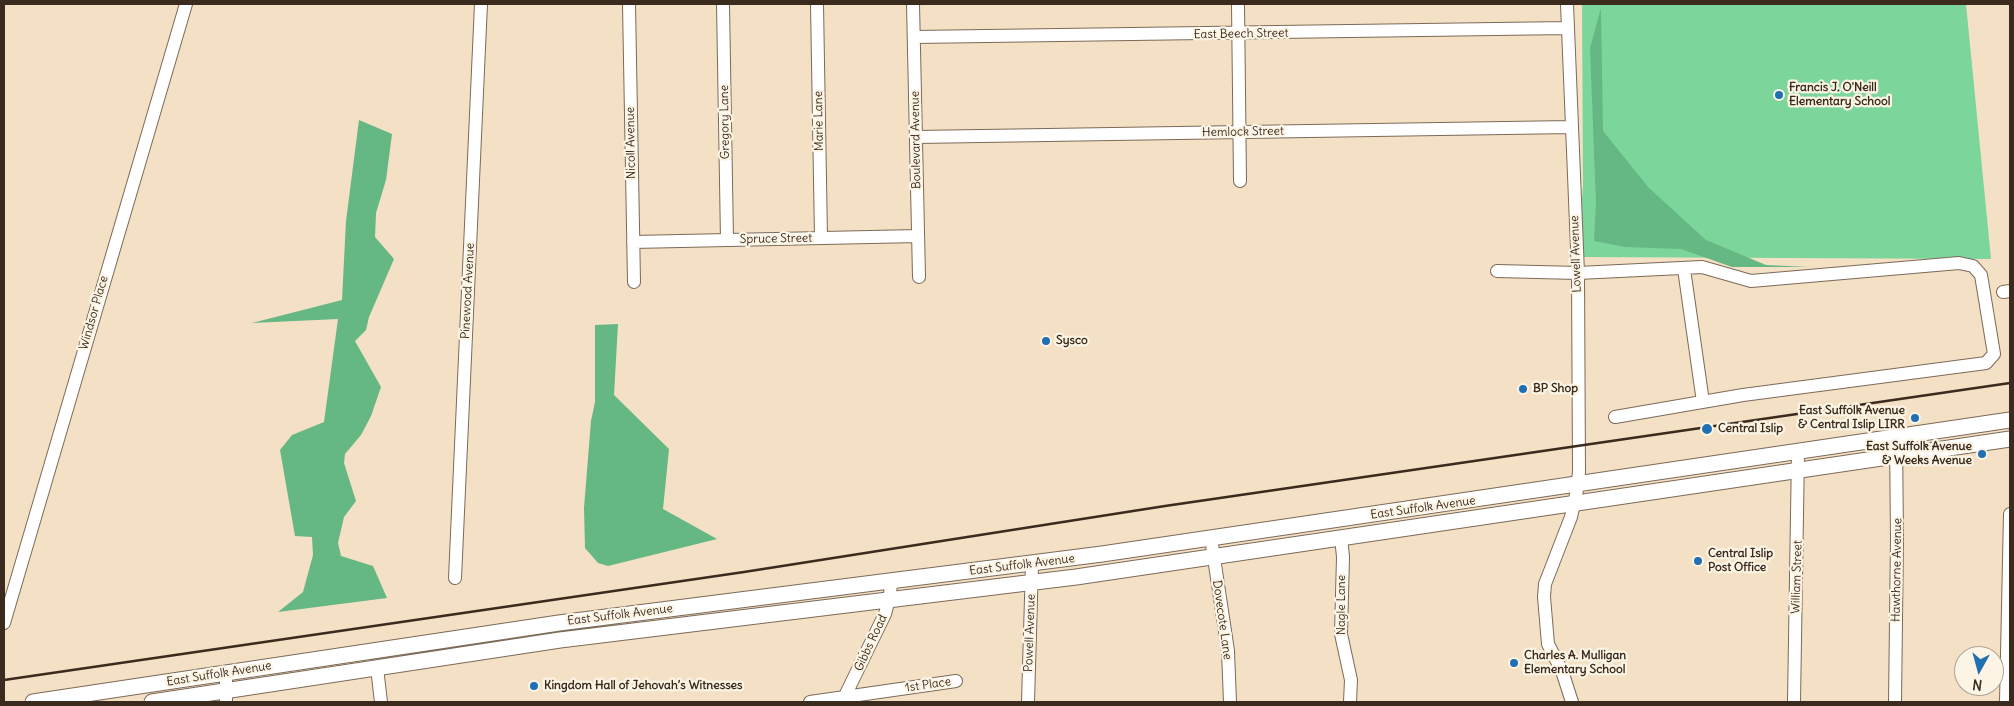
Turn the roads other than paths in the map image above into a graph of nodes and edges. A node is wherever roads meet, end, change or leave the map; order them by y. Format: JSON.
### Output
{"nodes":[{"id":1,"x":186,"y":4,"type":"edge"},
{"id":2,"x":481,"y":4,"type":"edge"},
{"id":3,"x":629,"y":4,"type":"edge"},
{"id":4,"x":723,"y":4,"type":"edge"},
{"id":5,"x":816,"y":4,"type":"edge"},
{"id":6,"x":913,"y":4,"type":"edge"},
{"id":7,"x":1238,"y":4,"type":"edge"},
{"id":8,"x":1567,"y":4,"type":"edge"},
{"id":9,"x":1568,"y":28,"type":"junction"},
{"id":10,"x":1238,"y":34,"type":"junction"},
{"id":11,"x":914,"y":37,"type":"junction"},
{"id":12,"x":1571,"y":127,"type":"junction"},
{"id":13,"x":1239,"y":132,"type":"junction"},
{"id":14,"x":916,"y":136,"type":"junction"},
{"id":15,"x":1240,"y":181,"type":"dead end"},
{"id":16,"x":918,"y":236,"type":"junction"},
{"id":17,"x":821,"y":238,"type":"junction"},
{"id":18,"x":727,"y":240,"type":"junction"},
{"id":19,"x":633,"y":242,"type":"junction"},
{"id":20,"x":1684,"y":269,"type":"junction"},
{"id":21,"x":1497,"y":271,"type":"dead end"},
{"id":22,"x":1578,"y":273,"type":"junction"},
{"id":23,"x":919,"y":277,"type":"dead end"},
{"id":24,"x":634,"y":282,"type":"dead end"},
{"id":25,"x":1703,"y":402,"type":"junction"},
{"id":26,"x":1615,"y":417,"type":"dead end"},
{"id":27,"x":2010,"y":420,"type":"edge"},
{"id":28,"x":1896,"y":438,"type":"junction"},
{"id":29,"x":2010,"y":439,"type":"edge"},
{"id":30,"x":1798,"y":452,"type":"junction"},
{"id":31,"x":1897,"y":456,"type":"junction"},
{"id":32,"x":1799,"y":471,"type":"junction"},
{"id":33,"x":1578,"y":485,"type":"junction"},
{"id":34,"x":1574,"y":503,"type":"junction"},
{"id":35,"x":2010,"y":514,"type":"edge"},
{"id":36,"x":1341,"y":537,"type":"junction"},
{"id":37,"x":1211,"y":538,"type":"junction"},
{"id":38,"x":1213,"y":556,"type":"junction"},
{"id":39,"x":1032,"y":564,"type":"junction"},
{"id":40,"x":455,"y":578,"type":"dead end"},
{"id":41,"x":891,"y":582,"type":"junction"},
{"id":42,"x":1032,"y":583,"type":"junction"},
{"id":43,"x":889,"y":600,"type":"junction"},
{"id":44,"x":4,"y":622,"type":"edge"},
{"id":45,"x":377,"y":668,"type":"junction"},
{"id":46,"x":226,"y":673,"type":"junction"},
{"id":47,"x":956,"y":681,"type":"dead end"},
{"id":48,"x":226,"y":697,"type":"edge"},
{"id":49,"x":83,"y":698,"type":"edge"},
{"id":50,"x":844,"y":700,"type":"edge"},
{"id":51,"x":33,"y":702,"type":"edge"},
{"id":52,"x":152,"y":702,"type":"edge"},
{"id":53,"x":381,"y":702,"type":"edge"},
{"id":54,"x":810,"y":702,"type":"edge"},
{"id":55,"x":1028,"y":702,"type":"edge"},
{"id":56,"x":1230,"y":702,"type":"edge"},
{"id":57,"x":1350,"y":702,"type":"edge"},
{"id":58,"x":1572,"y":702,"type":"edge"},
{"id":59,"x":1794,"y":702,"type":"edge"},
{"id":60,"x":1895,"y":702,"type":"edge"},
{"id":61,"x":2006,"y":702,"type":"edge"}],
"edges":[{"from":1,"to":44,"type":"street","name":"Windsor Place"},
{"from":2,"to":40,"type":"street","name":"Pinewood Avenue"},
{"from":3,"to":19,"type":"street","name":"Nicoll Avenue"},
{"from":4,"to":18,"type":"street","name":"Gregory Lane"},
{"from":5,"to":17,"type":"street","name":"Marie Lane"},
{"from":6,"to":11,"type":"street","name":"Boulevard Avenue"},
{"from":7,"to":10,"type":"street"},
{"from":8,"to":9,"type":"street","name":"Lowell Avenue"},
{"from":9,"to":10,"type":"street","name":"East Beech Street"},
{"from":9,"to":12,"type":"street","name":"Lowell Avenue"},
{"from":10,"to":11,"type":"street","name":"East Beech Street"},
{"from":10,"to":13,"type":"street"},
{"from":11,"to":14,"type":"street","name":"Boulevard Avenue"},
{"from":12,"to":13,"type":"street","name":"Hemlock Street"},
{"from":12,"to":22,"type":"street","name":"Lowell Avenue"},
{"from":13,"to":14,"type":"street","name":"Hemlock Street"},
{"from":13,"to":15,"type":"street"},
{"from":14,"to":16,"type":"street","name":"Boulevard Avenue"},
{"from":16,"to":17,"type":"street","name":"Spruce Street"},
{"from":16,"to":23,"type":"street","name":"Boulevard Avenue"},
{"from":17,"to":18,"type":"street","name":"Spruce Street"},
{"from":18,"to":19,"type":"street","name":"Spruce Street"},
{"from":19,"to":24,"type":"street","name":"Nicoll Avenue"},
{"from":20,"to":22,"type":"street"},
{"from":20,"to":25,"type":"street"},
{"from":20,"to":25,"type":"street"},
{"from":21,"to":22,"type":"street"},
{"from":22,"to":33,"type":"street","name":"Lowell Avenue"},
{"from":25,"to":26,"type":"street"},
{"from":27,"to":28,"type":"main road","name":"East Suffolk Avenue"},
{"from":28,"to":30,"type":"main road","name":"East Suffolk Avenue"},
{"from":28,"to":31,"type":"street","name":"Hawthorne Avenue"},
{"from":29,"to":31,"type":"main road","name":"East Suffolk Avenue"},
{"from":30,"to":32,"type":"street","name":"William Street"},
{"from":30,"to":33,"type":"main road","name":"East Suffolk Avenue"},
{"from":31,"to":32,"type":"main road","name":"East Suffolk Avenue"},
{"from":31,"to":60,"type":"street","name":"Hawthorne Avenue"},
{"from":32,"to":34,"type":"main road","name":"East Suffolk Avenue"},
{"from":32,"to":59,"type":"street","name":"William Street"},
{"from":33,"to":34,"type":"street","name":"Lowell Avenue"},
{"from":33,"to":37,"type":"main road","name":"East Suffolk Avenue"},
{"from":34,"to":36,"type":"main road","name":"East Suffolk Avenue"},
{"from":34,"to":58,"type":"street","name":"Lowell Avenue"},
{"from":35,"to":61,"type":"street"},
{"from":36,"to":38,"type":"main road","name":"East Suffolk Avenue"},
{"from":36,"to":57,"type":"street","name":"Nagle Lane"},
{"from":37,"to":38,"type":"street","name":"Dovecote Lane"},
{"from":37,"to":39,"type":"main road","name":"East Suffolk Avenue"},
{"from":38,"to":42,"type":"main road","name":"East Suffolk Avenue"},
{"from":38,"to":56,"type":"street","name":"Dovecote Lane"},
{"from":39,"to":41,"type":"main road","name":"East Suffolk Avenue"},
{"from":39,"to":42,"type":"street","name":"Powell Avenue"},
{"from":41,"to":43,"type":"street","name":"Gibbs Road"},
{"from":41,"to":46,"type":"main road","name":"East Suffolk Avenue"},
{"from":42,"to":43,"type":"main road","name":"East Suffolk Avenue"},
{"from":42,"to":55,"type":"street","name":"Powell Avenue"},
{"from":43,"to":45,"type":"main road","name":"East Suffolk Avenue"},
{"from":43,"to":50,"type":"street","name":"Gibbs Road"},
{"from":45,"to":48,"type":"main road","name":"East Suffolk Avenue"},
{"from":45,"to":53,"type":"street"},
{"from":46,"to":48,"type":"street"},
{"from":46,"to":49,"type":"main road","name":"East Suffolk Avenue"},
{"from":47,"to":50,"type":"street","name":"1st Place"},
{"from":48,"to":52,"type":"main road","name":"East Suffolk Avenue"},
{"from":49,"to":51,"type":"main road","name":"East Suffolk Avenue"},
{"from":50,"to":54,"type":"street","name":"1st Place"}]}
